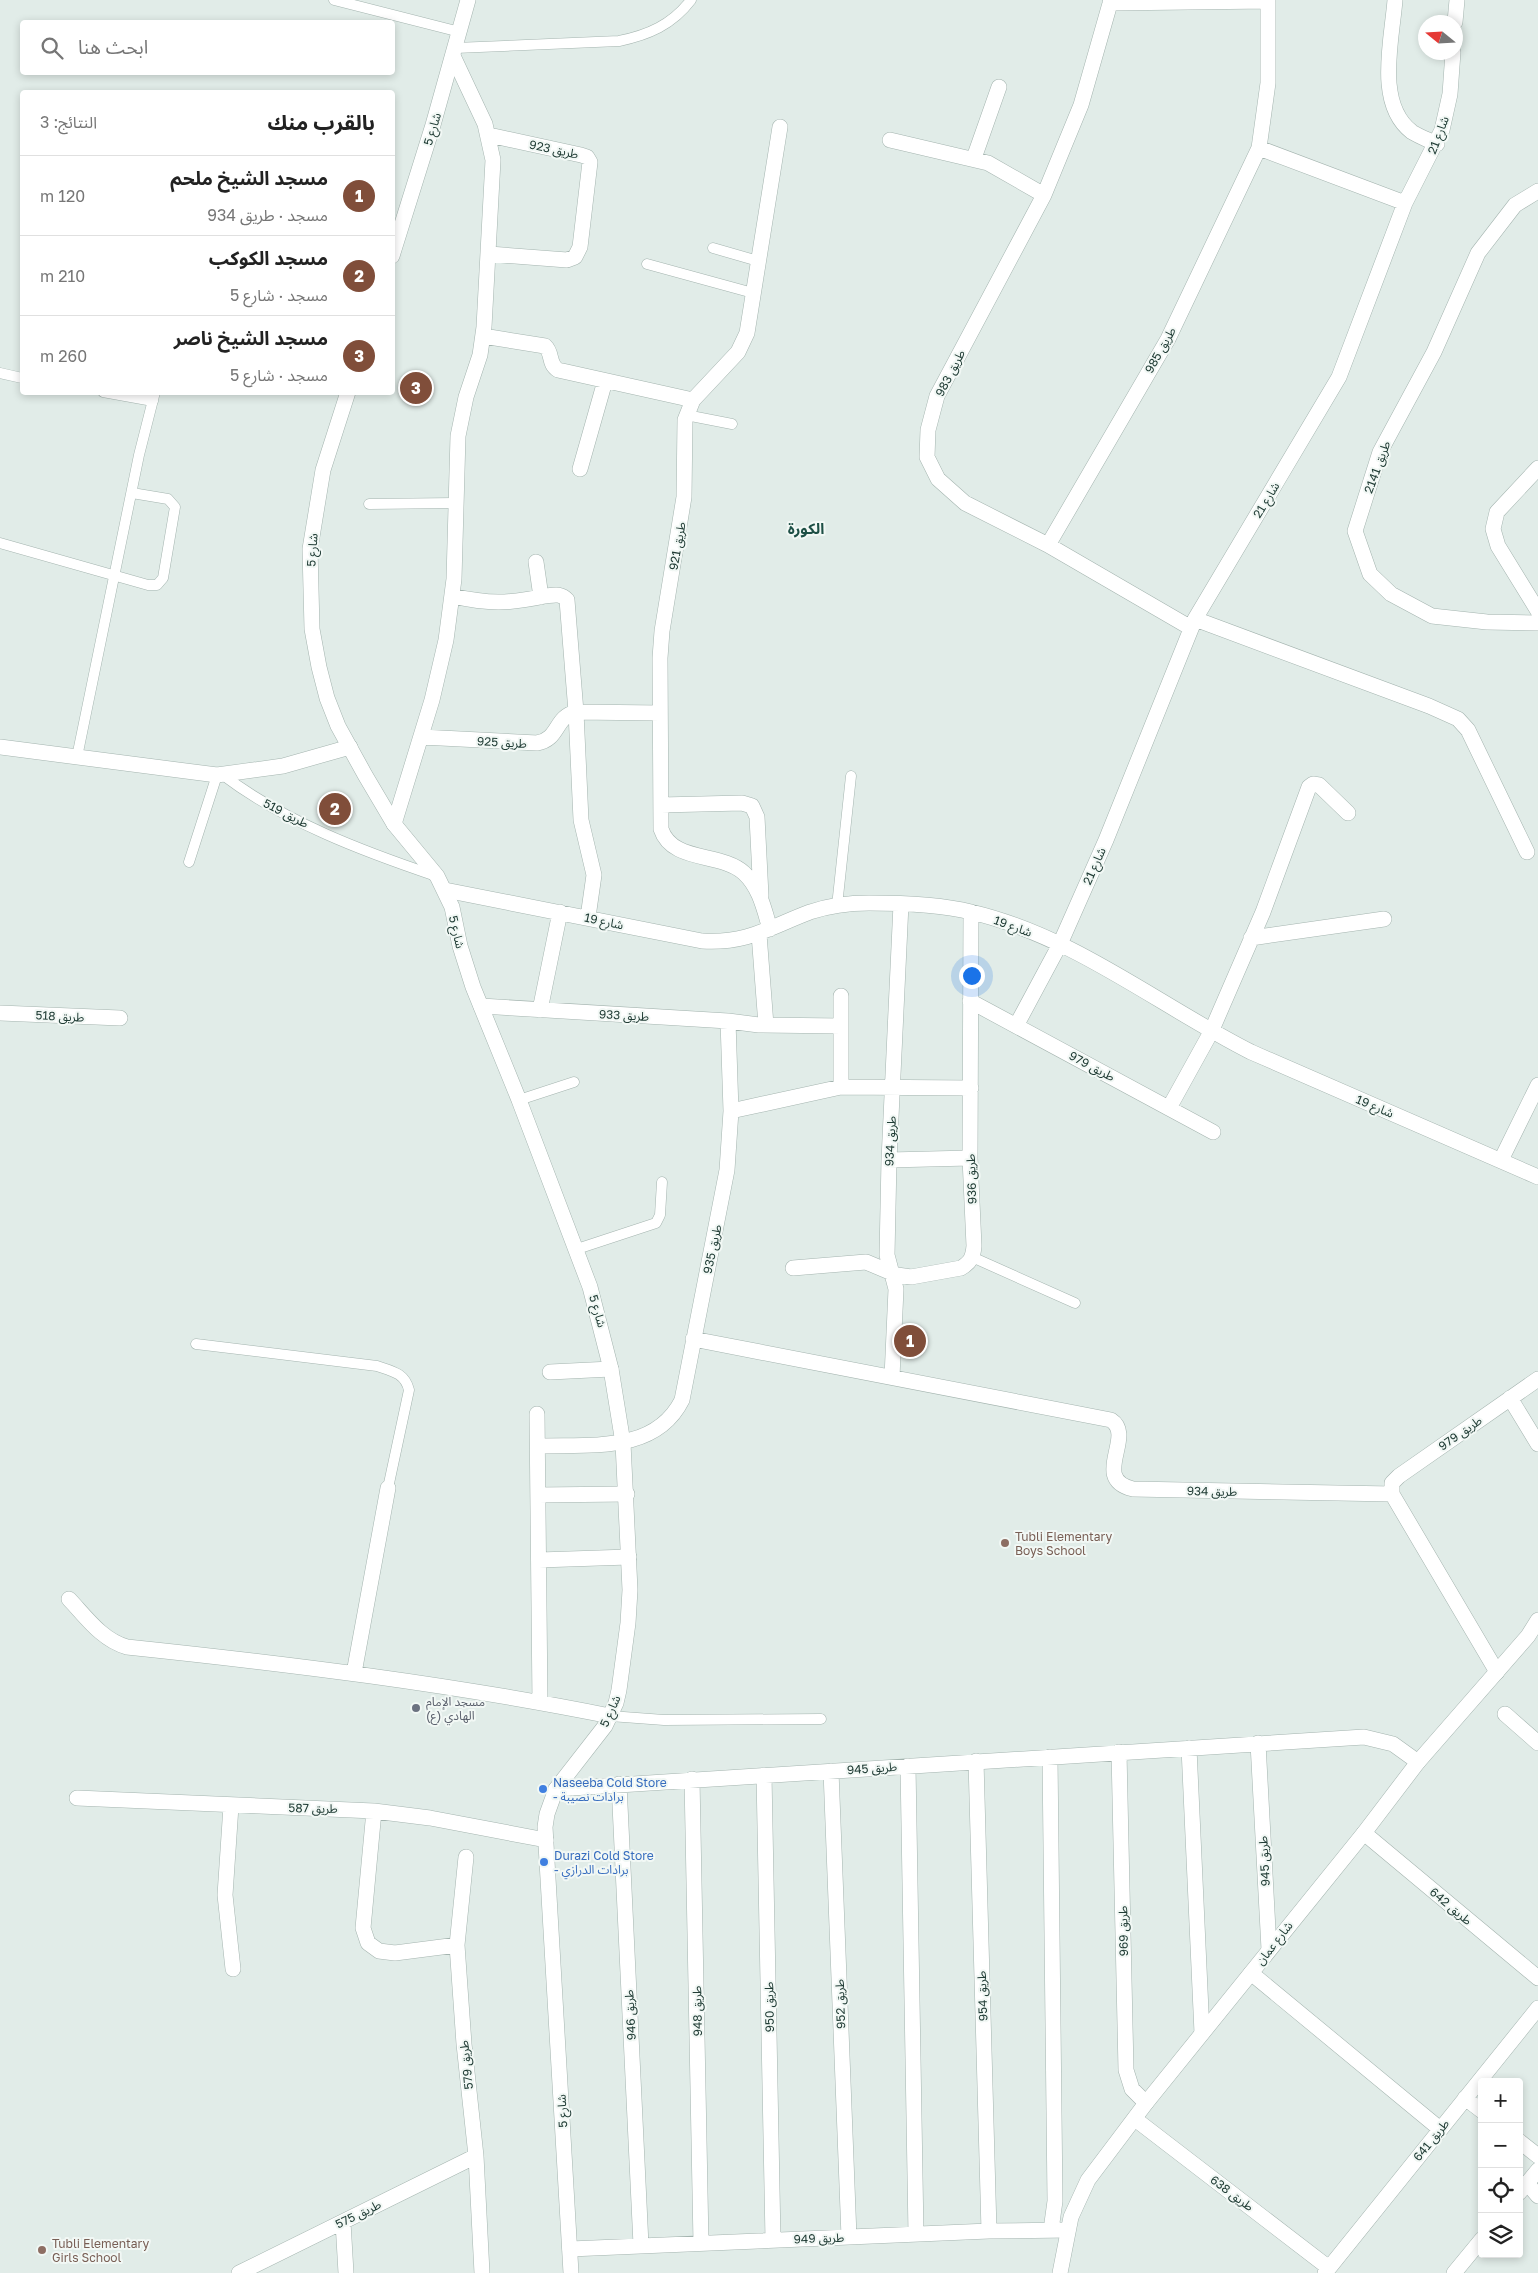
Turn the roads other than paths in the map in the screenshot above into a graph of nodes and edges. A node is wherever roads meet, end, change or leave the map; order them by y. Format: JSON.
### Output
{"nodes":[{"id":1,"x":334,"y":0,"type":"edge"},
{"id":2,"x":468,"y":0,"type":"edge"},
{"id":3,"x":691,"y":0,"type":"edge"},
{"id":4,"x":1395,"y":0,"type":"edge"},
{"id":5,"x":1457,"y":0,"type":"edge"},
{"id":6,"x":1268,"y":1,"type":"edge"},
{"id":7,"x":1111,"y":2,"type":"edge"},
{"id":8,"x":1456,"y":15,"type":"edge"},
{"id":9,"x":460,"y":32,"type":"junction"},
{"id":10,"x":454,"y":52,"type":"junction"},
{"id":11,"x":1452,"y":60,"type":"edge"},
{"id":12,"x":999,"y":88,"type":"dead end"},
{"id":13,"x":780,"y":127,"type":"dead end"},
{"id":14,"x":489,"y":135,"type":"junction"},
{"id":15,"x":890,"y":140,"type":"dead end"},
{"id":16,"x":1437,"y":144,"type":"junction"},
{"id":17,"x":1259,"y":148,"type":"junction"},
{"id":18,"x":974,"y":158,"type":"junction"},
{"id":19,"x":1538,"y":191,"type":"edge"},
{"id":20,"x":1044,"y":195,"type":"junction"},
{"id":21,"x":1405,"y":203,"type":"junction"},
{"id":22,"x":395,"y":246,"type":"edge"},
{"id":23,"x":713,"y":248,"type":"dead end"},
{"id":24,"x":489,"y":254,"type":"junction"},
{"id":25,"x":758,"y":261,"type":"junction"},
{"id":26,"x":647,"y":264,"type":"dead end"},
{"id":27,"x":753,"y":294,"type":"junction"},
{"id":28,"x":483,"y":336,"type":"junction"},
{"id":29,"x":0,"y":373,"type":"edge"},
{"id":30,"x":20,"y":378,"type":"edge"},
{"id":31,"x":605,"y":381,"type":"junction"},
{"id":32,"x":134,"y":395,"type":"edge"},
{"id":33,"x":347,"y":395,"type":"edge"},
{"id":34,"x":154,"y":397,"type":"edge"},
{"id":35,"x":693,"y":400,"type":"junction"},
{"id":36,"x":686,"y":415,"type":"junction"},
{"id":37,"x":732,"y":424,"type":"dead end"},
{"id":38,"x":1538,"y":468,"type":"edge"},
{"id":39,"x":580,"y":469,"type":"dead end"},
{"id":40,"x":132,"y":494,"type":"junction"},
{"id":41,"x":455,"y":503,"type":"junction"},
{"id":42,"x":369,"y":504,"type":"dead end"},
{"id":43,"x":0,"y":543,"type":"edge"},
{"id":44,"x":1048,"y":544,"type":"junction"},
{"id":45,"x":536,"y":562,"type":"dead end"},
{"id":46,"x":116,"y":576,"type":"junction"},
{"id":47,"x":452,"y":596,"type":"junction"},
{"id":48,"x":541,"y":597,"type":"junction"},
{"id":49,"x":1538,"y":611,"type":"edge"},
{"id":50,"x":1538,"y":623,"type":"edge"},
{"id":51,"x":1193,"y":624,"type":"junction"},
{"id":52,"x":576,"y":712,"type":"junction"},
{"id":53,"x":660,"y":713,"type":"junction"},
{"id":54,"x":421,"y":737,"type":"junction"},
{"id":55,"x":0,"y":746,"type":"edge"},
{"id":56,"x":350,"y":747,"type":"junction"},
{"id":57,"x":77,"y":757,"type":"junction"},
{"id":58,"x":220,"y":775,"type":"junction"},
{"id":59,"x":851,"y":776,"type":"dead end"},
{"id":60,"x":661,"y":805,"type":"junction"},
{"id":61,"x":1348,"y":813,"type":"dead end"},
{"id":62,"x":394,"y":824,"type":"junction"},
{"id":63,"x":1527,"y":852,"type":"dead end"},
{"id":64,"x":190,"y":862,"type":"dead end"},
{"id":65,"x":437,"y":876,"type":"junction"},
{"id":66,"x":445,"y":890,"type":"junction"},
{"id":67,"x":761,"y":900,"type":"junction"},
{"id":68,"x":901,"y":904,"type":"junction"},
{"id":69,"x":837,"y":906,"type":"junction"},
{"id":70,"x":560,"y":912,"type":"junction"},
{"id":71,"x":971,"y":912,"type":"junction"},
{"id":72,"x":588,"y":917,"type":"junction"},
{"id":73,"x":1384,"y":919,"type":"dead end"},
{"id":74,"x":764,"y":931,"type":"junction"},
{"id":75,"x":1251,"y":938,"type":"junction"},
{"id":76,"x":1060,"y":944,"type":"junction"},
{"id":77,"x":841,"y":996,"type":"dead end"},
{"id":78,"x":970,"y":1001,"type":"junction"},
{"id":79,"x":481,"y":1006,"type":"junction"},
{"id":80,"x":540,"y":1010,"type":"junction"},
{"id":81,"x":0,"y":1013,"type":"edge"},
{"id":82,"x":120,"y":1018,"type":"dead end"},
{"id":83,"x":728,"y":1021,"type":"junction"},
{"id":84,"x":766,"y":1026,"type":"junction"},
{"id":85,"x":841,"y":1026,"type":"junction"},
{"id":86,"x":1016,"y":1026,"type":"junction"},
{"id":87,"x":1211,"y":1032,"type":"junction"},
{"id":88,"x":574,"y":1082,"type":"dead end"},
{"id":89,"x":1538,"y":1085,"type":"edge"},
{"id":90,"x":894,"y":1087,"type":"junction"},
{"id":91,"x":841,"y":1088,"type":"junction"},
{"id":92,"x":971,"y":1088,"type":"junction"},
{"id":93,"x":519,"y":1100,"type":"junction"},
{"id":94,"x":1169,"y":1108,"type":"junction"},
{"id":95,"x":731,"y":1111,"type":"junction"},
{"id":96,"x":1214,"y":1132,"type":"dead end"},
{"id":97,"x":970,"y":1158,"type":"junction"},
{"id":98,"x":889,"y":1160,"type":"junction"},
{"id":99,"x":1501,"y":1160,"type":"junction"},
{"id":100,"x":1538,"y":1177,"type":"edge"},
{"id":101,"x":662,"y":1182,"type":"dead end"},
{"id":102,"x":577,"y":1249,"type":"junction"},
{"id":103,"x":972,"y":1257,"type":"junction"},
{"id":104,"x":793,"y":1268,"type":"dead end"},
{"id":105,"x":892,"y":1273,"type":"junction"},
{"id":106,"x":1075,"y":1303,"type":"dead end"},
{"id":107,"x":693,"y":1340,"type":"junction"},
{"id":108,"x":196,"y":1344,"type":"dead end"},
{"id":109,"x":611,"y":1369,"type":"junction"},
{"id":110,"x":550,"y":1372,"type":"dead end"},
{"id":111,"x":892,"y":1378,"type":"junction"},
{"id":112,"x":1538,"y":1379,"type":"edge"},
{"id":113,"x":1510,"y":1398,"type":"junction"},
{"id":114,"x":537,"y":1414,"type":"dead end"},
{"id":115,"x":623,"y":1443,"type":"junction"},
{"id":116,"x":1538,"y":1444,"type":"edge"},
{"id":117,"x":538,"y":1446,"type":"junction"},
{"id":118,"x":388,"y":1488,"type":"joint"},
{"id":119,"x":626,"y":1494,"type":"junction"},
{"id":120,"x":1392,"y":1494,"type":"junction"},
{"id":121,"x":538,"y":1495,"type":"junction"},
{"id":122,"x":629,"y":1557,"type":"junction"},
{"id":123,"x":539,"y":1560,"type":"junction"},
{"id":124,"x":69,"y":1599,"type":"dead end"},
{"id":125,"x":1538,"y":1620,"type":"edge"},
{"id":126,"x":1533,"y":1632,"type":"edge"},
{"id":127,"x":1497,"y":1672,"type":"junction"},
{"id":128,"x":354,"y":1673,"type":"junction"},
{"id":129,"x":540,"y":1702,"type":"junction"},
{"id":130,"x":1505,"y":1714,"type":"dead end"},
{"id":131,"x":610,"y":1716,"type":"junction"},
{"id":132,"x":821,"y":1718,"type":"dead end"},
{"id":133,"x":1538,"y":1742,"type":"edge"},
{"id":134,"x":1258,"y":1743,"type":"junction"},
{"id":135,"x":1189,"y":1748,"type":"junction"},
{"id":136,"x":1119,"y":1752,"type":"junction"},
{"id":137,"x":1050,"y":1756,"type":"junction"},
{"id":138,"x":976,"y":1761,"type":"junction"},
{"id":139,"x":1418,"y":1762,"type":"junction"},
{"id":140,"x":908,"y":1766,"type":"junction"},
{"id":141,"x":831,"y":1771,"type":"junction"},
{"id":142,"x":764,"y":1775,"type":"junction"},
{"id":143,"x":692,"y":1779,"type":"junction"},
{"id":144,"x":619,"y":1784,"type":"junction"},
{"id":145,"x":556,"y":1789,"type":"junction"},
{"id":146,"x":77,"y":1798,"type":"dead end"},
{"id":147,"x":231,"y":1806,"type":"junction"},
{"id":148,"x":374,"y":1811,"type":"junction"},
{"id":149,"x":1364,"y":1833,"type":"junction"},
{"id":150,"x":546,"y":1840,"type":"junction"},
{"id":151,"x":466,"y":1857,"type":"dead end"},
{"id":152,"x":457,"y":1945,"type":"junction"},
{"id":153,"x":1269,"y":1949,"type":"junction"},
{"id":154,"x":233,"y":1969,"type":"dead end"},
{"id":155,"x":1251,"y":1973,"type":"junction"},
{"id":156,"x":1538,"y":1978,"type":"edge"},
{"id":157,"x":1538,"y":2008,"type":"edge"},
{"id":158,"x":1202,"y":2033,"type":"junction"},
{"id":159,"x":1465,"y":2098,"type":"junction"},
{"id":160,"x":1146,"y":2103,"type":"junction"},
{"id":161,"x":1478,"y":2108,"type":"edge"},
{"id":162,"x":1135,"y":2119,"type":"junction"},
{"id":163,"x":1440,"y":2129,"type":"junction"},
{"id":164,"x":1523,"y":2144,"type":"edge"},
{"id":165,"x":476,"y":2156,"type":"junction"},
{"id":166,"x":1538,"y":2156,"type":"edge"},
{"id":167,"x":1538,"y":2170,"type":"edge"},
{"id":168,"x":1523,"y":2188,"type":"edge"},
{"id":169,"x":1538,"y":2196,"type":"edge"},
{"id":170,"x":343,"y":2222,"type":"junction"},
{"id":171,"x":1051,"y":2230,"type":"junction"},
{"id":172,"x":1068,"y":2230,"type":"junction"},
{"id":173,"x":988,"y":2231,"type":"junction"},
{"id":174,"x":916,"y":2234,"type":"junction"},
{"id":175,"x":849,"y":2237,"type":"junction"},
{"id":176,"x":774,"y":2240,"type":"junction"},
{"id":177,"x":701,"y":2243,"type":"junction"},
{"id":178,"x":1478,"y":2244,"type":"edge"},
{"id":179,"x":641,"y":2246,"type":"junction"},
{"id":180,"x":570,"y":2249,"type":"junction"},
{"id":181,"x":1327,"y":2270,"type":"edge"},
{"id":182,"x":239,"y":2273,"type":"edge"},
{"id":183,"x":346,"y":2273,"type":"edge"},
{"id":184,"x":482,"y":2273,"type":"edge"},
{"id":185,"x":571,"y":2273,"type":"edge"},
{"id":186,"x":1060,"y":2273,"type":"edge"},
{"id":187,"x":1454,"y":2273,"type":"edge"}],
"edges":[{"from":1,"to":9,"type":"lane"},
{"from":2,"to":9,"type":"street","name":"شارع 5"},
{"from":3,"to":10,"type":"lane"},
{"from":4,"to":16,"type":"street"},
{"from":5,"to":8,"type":"street"},
{"from":6,"to":7,"type":"street"},
{"from":6,"to":17,"type":"street","name":"طريق 985"},
{"from":7,"to":20,"type":"street","name":"طريق 983"},
{"from":9,"to":10,"type":"street","name":"شارع 5"},
{"from":10,"to":14,"type":"street"},
{"from":10,"to":22,"type":"street","name":"شارع 5"},
{"from":11,"to":16,"type":"street","name":"شارع 21"},
{"from":12,"to":18,"type":"street"},
{"from":13,"to":25,"type":"street","name":"طريق 921"},
{"from":14,"to":24,"type":"street"},
{"from":14,"to":24,"type":"street","name":"طريق 923"},
{"from":15,"to":18,"type":"street"},
{"from":16,"to":21,"type":"street","name":"شارع 21"},
{"from":17,"to":21,"type":"street"},
{"from":17,"to":44,"type":"street","name":"طريق 985"},
{"from":18,"to":20,"type":"street"},
{"from":19,"to":50,"type":"street","name":"طريق 2141"},
{"from":20,"to":44,"type":"street","name":"طريق 983"},
{"from":21,"to":51,"type":"street","name":"شارع 21"},
{"from":23,"to":25,"type":"lane"},
{"from":24,"to":28,"type":"street"},
{"from":25,"to":27,"type":"street","name":"طريق 921"},
{"from":26,"to":27,"type":"lane"},
{"from":27,"to":35,"type":"street","name":"طريق 921"},
{"from":28,"to":31,"type":"street"},
{"from":28,"to":41,"type":"street"},
{"from":29,"to":30,"type":"lane"},
{"from":31,"to":35,"type":"street"},
{"from":31,"to":39,"type":"street"},
{"from":32,"to":34,"type":"lane"},
{"from":33,"to":56,"type":"street","name":"شارع 5"},
{"from":34,"to":40,"type":"lane"},
{"from":35,"to":36,"type":"street","name":"طريق 921"},
{"from":36,"to":37,"type":"lane"},
{"from":36,"to":53,"type":"street","name":"طريق 921"},
{"from":38,"to":49,"type":"street"},
{"from":40,"to":46,"type":"lane"},
{"from":40,"to":46,"type":"lane"},
{"from":41,"to":42,"type":"lane"},
{"from":41,"to":47,"type":"street"},
{"from":43,"to":46,"type":"lane"},
{"from":44,"to":51,"type":"street","name":"طريق 983"},
{"from":45,"to":48,"type":"street"},
{"from":46,"to":57,"type":"lane"},
{"from":47,"to":48,"type":"street"},
{"from":47,"to":54,"type":"street"},
{"from":48,"to":52,"type":"street"},
{"from":51,"to":63,"type":"street","name":"طريق 983"},
{"from":51,"to":76,"type":"street","name":"شارع 21"},
{"from":52,"to":53,"type":"street"},
{"from":52,"to":54,"type":"street","name":"طريق 925"},
{"from":52,"to":72,"type":"street"},
{"from":53,"to":60,"type":"street","name":"طريق 921"},
{"from":54,"to":62,"type":"street"},
{"from":55,"to":57,"type":"street","name":"طريق 519"},
{"from":56,"to":58,"type":"street","name":"طريق 519"},
{"from":56,"to":62,"type":"street","name":"شارع 5"},
{"from":57,"to":58,"type":"street","name":"طريق 519"},
{"from":58,"to":64,"type":"lane"},
{"from":58,"to":65,"type":"lane","name":"طريق 519"},
{"from":59,"to":69,"type":"lane"},
{"from":60,"to":67,"type":"street","name":"طريق 921"},
{"from":60,"to":67,"type":"street"},
{"from":61,"to":75,"type":"street"},
{"from":62,"to":65,"type":"street","name":"شارع 5"},
{"from":65,"to":66,"type":"street","name":"شارع 5"},
{"from":66,"to":70,"type":"street","name":"شارع 19"},
{"from":66,"to":79,"type":"street","name":"شارع 5"},
{"from":67,"to":74,"type":"street","name":"طريق 921"},
{"from":68,"to":69,"type":"street","name":"شارع 19"},
{"from":68,"to":71,"type":"street","name":"شارع 19"},
{"from":68,"to":90,"type":"street","name":"طريق 934"},
{"from":69,"to":74,"type":"street","name":"شارع 19"},
{"from":70,"to":72,"type":"street","name":"شارع 19"},
{"from":70,"to":80,"type":"street"},
{"from":71,"to":76,"type":"street","name":"شارع 19"},
{"from":71,"to":78,"type":"street","name":"طريق 936"},
{"from":72,"to":74,"type":"street","name":"شارع 19"},
{"from":73,"to":75,"type":"street"},
{"from":74,"to":84,"type":"street"},
{"from":75,"to":87,"type":"street"},
{"from":76,"to":86,"type":"street","name":"شارع 21"},
{"from":76,"to":87,"type":"street","name":"شارع 19"},
{"from":77,"to":85,"type":"street"},
{"from":78,"to":86,"type":"street","name":"طريق 979"},
{"from":78,"to":92,"type":"street","name":"طريق 936"},
{"from":79,"to":80,"type":"street","name":"طريق 933"},
{"from":79,"to":93,"type":"street","name":"شارع 5"},
{"from":80,"to":83,"type":"street","name":"طريق 933"},
{"from":81,"to":82,"type":"street","name":"طريق 518"},
{"from":83,"to":84,"type":"street","name":"طريق 933"},
{"from":83,"to":95,"type":"street","name":"طريق 935"},
{"from":84,"to":85,"type":"street","name":"طريق 933"},
{"from":85,"to":91,"type":"street"},
{"from":86,"to":94,"type":"street","name":"طريق 979"},
{"from":87,"to":94,"type":"street"},
{"from":87,"to":99,"type":"street","name":"شارع 19"},
{"from":88,"to":93,"type":"lane"},
{"from":89,"to":99,"type":"street"},
{"from":90,"to":91,"type":"street"},
{"from":90,"to":92,"type":"street"},
{"from":90,"to":98,"type":"street","name":"طريق 934"},
{"from":91,"to":95,"type":"street"},
{"from":92,"to":97,"type":"street","name":"طريق 936"},
{"from":93,"to":102,"type":"street","name":"شارع 5"},
{"from":94,"to":96,"type":"street","name":"طريق 979"},
{"from":95,"to":107,"type":"street","name":"طريق 935"},
{"from":97,"to":98,"type":"street"},
{"from":97,"to":103,"type":"street","name":"طريق 936"},
{"from":98,"to":105,"type":"street","name":"طريق 934"},
{"from":99,"to":100,"type":"street","name":"شارع 19"},
{"from":101,"to":102,"type":"lane"},
{"from":102,"to":109,"type":"street","name":"شارع 5"},
{"from":103,"to":105,"type":"street"},
{"from":103,"to":106,"type":"lane"},
{"from":104,"to":105,"type":"street"},
{"from":105,"to":111,"type":"street","name":"طريق 934"},
{"from":107,"to":111,"type":"street","name":"طريق 934"},
{"from":107,"to":115,"type":"street","name":"طريق 935"},
{"from":108,"to":118,"type":"lane"},
{"from":109,"to":110,"type":"street"},
{"from":109,"to":115,"type":"street","name":"شارع 5"},
{"from":111,"to":120,"type":"street","name":"طريق 934"},
{"from":112,"to":113,"type":"street","name":"طريق 979"},
{"from":113,"to":116,"type":"street"},
{"from":113,"to":120,"type":"street","name":"طريق 979"},
{"from":114,"to":117,"type":"street"},
{"from":115,"to":117,"type":"street","name":"طريق 935"},
{"from":115,"to":119,"type":"street","name":"شارع 5"},
{"from":117,"to":121,"type":"street"},
{"from":118,"to":128,"type":"street"},
{"from":119,"to":121,"type":"street"},
{"from":119,"to":122,"type":"street","name":"شارع 5"},
{"from":120,"to":127,"type":"street"},
{"from":121,"to":123,"type":"street"},
{"from":122,"to":123,"type":"street"},
{"from":122,"to":131,"type":"street","name":"شارع 5"},
{"from":123,"to":129,"type":"street"},
{"from":124,"to":128,"type":"street"},
{"from":125,"to":126,"type":"street","name":"شارع عمان"},
{"from":126,"to":127,"type":"street","name":"شارع عمان"},
{"from":127,"to":139,"type":"street","name":"شارع عمان"},
{"from":128,"to":129,"type":"street"},
{"from":129,"to":131,"type":"street"},
{"from":130,"to":133,"type":"street"},
{"from":131,"to":132,"type":"lane"},
{"from":131,"to":145,"type":"street","name":"شارع 5"},
{"from":134,"to":135,"type":"street","name":"طريق 945"},
{"from":134,"to":139,"type":"street","name":"طريق 945"},
{"from":134,"to":153,"type":"street","name":"طريق 945"},
{"from":135,"to":136,"type":"street","name":"طريق 945"},
{"from":135,"to":158,"type":"street"},
{"from":136,"to":137,"type":"street","name":"طريق 945"},
{"from":136,"to":160,"type":"street","name":"طريق 969"},
{"from":137,"to":138,"type":"street","name":"طريق 945"},
{"from":137,"to":171,"type":"street"},
{"from":138,"to":140,"type":"street","name":"طريق 945"},
{"from":138,"to":173,"type":"street","name":"طريق 954"},
{"from":139,"to":149,"type":"street","name":"شارع عمان"},
{"from":140,"to":141,"type":"street","name":"طريق 945"},
{"from":140,"to":174,"type":"street"},
{"from":141,"to":142,"type":"street","name":"طريق 945"},
{"from":141,"to":175,"type":"street","name":"طريق 952"},
{"from":142,"to":143,"type":"street","name":"طريق 945"},
{"from":142,"to":176,"type":"street","name":"طريق 950"},
{"from":143,"to":144,"type":"street","name":"طريق 945"},
{"from":143,"to":177,"type":"street","name":"طريق 948"},
{"from":144,"to":145,"type":"street","name":"طريق 945"},
{"from":144,"to":179,"type":"street","name":"طريق 946"},
{"from":145,"to":150,"type":"street","name":"شارع 5"},
{"from":146,"to":147,"type":"street","name":"طريق 587"},
{"from":147,"to":148,"type":"street","name":"طريق 587"},
{"from":147,"to":154,"type":"street"},
{"from":148,"to":150,"type":"street","name":"طريق 587"},
{"from":148,"to":152,"type":"street"},
{"from":149,"to":153,"type":"street","name":"شارع عمان"},
{"from":149,"to":156,"type":"street","name":"طريق 642"},
{"from":150,"to":180,"type":"street","name":"شارع 5"},
{"from":151,"to":152,"type":"street","name":"طريق 579"},
{"from":152,"to":165,"type":"street","name":"طريق 579"},
{"from":153,"to":155,"type":"street","name":"شارع عمان"},
{"from":155,"to":158,"type":"street","name":"شارع عمان"},
{"from":155,"to":163,"type":"street"},
{"from":157,"to":159,"type":"street","name":"طريق 641"},
{"from":158,"to":160,"type":"street","name":"شارع عمان"},
{"from":159,"to":161,"type":"street"},
{"from":159,"to":163,"type":"street","name":"طريق 641"},
{"from":160,"to":162,"type":"street","name":"شارع عمان"},
{"from":162,"to":172,"type":"street","name":"شارع عمان"},
{"from":162,"to":181,"type":"street","name":"طريق 638"},
{"from":163,"to":181,"type":"street","name":"طريق 641"},
{"from":164,"to":166,"type":"street"},
{"from":165,"to":170,"type":"street","name":"طريق 575"},
{"from":165,"to":184,"type":"street","name":"طريق 579"},
{"from":167,"to":168,"type":"street"},
{"from":168,"to":169,"type":"street"},
{"from":170,"to":182,"type":"street","name":"طريق 575"},
{"from":170,"to":183,"type":"street"},
{"from":171,"to":172,"type":"street","name":"طريق 949"},
{"from":171,"to":173,"type":"street","name":"طريق 949"},
{"from":172,"to":186,"type":"street","name":"شارع عمان"},
{"from":173,"to":174,"type":"street","name":"طريق 949"},
{"from":174,"to":175,"type":"street","name":"طريق 949"},
{"from":175,"to":176,"type":"street","name":"طريق 949"},
{"from":176,"to":177,"type":"street","name":"طريق 949"},
{"from":177,"to":179,"type":"street","name":"طريق 949"},
{"from":178,"to":187,"type":"street"},
{"from":179,"to":180,"type":"street","name":"طريق 949"},
{"from":180,"to":185,"type":"street","name":"شارع 5"}]}
